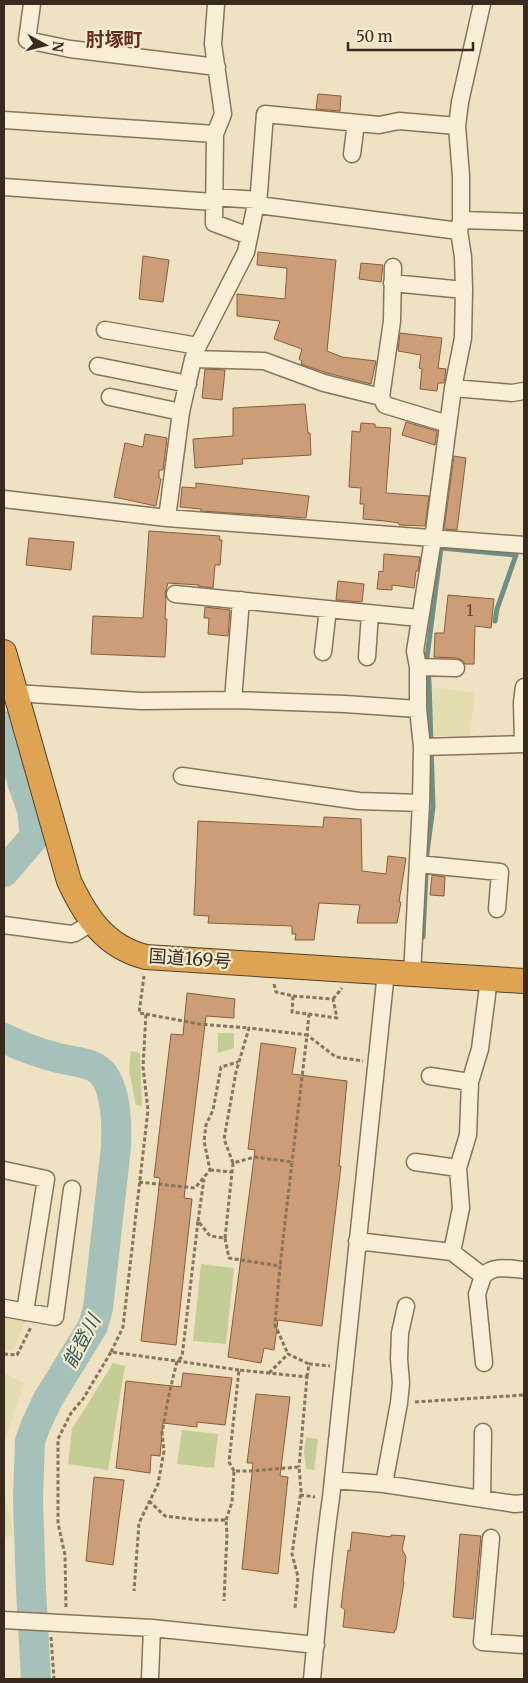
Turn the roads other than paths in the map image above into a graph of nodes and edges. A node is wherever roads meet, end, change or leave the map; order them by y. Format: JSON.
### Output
{"nodes":[{"id":1,"x":32,"y":4,"type":"edge"},
{"id":2,"x":216,"y":4,"type":"edge"},
{"id":3,"x":482,"y":4,"type":"edge"},
{"id":4,"x":217,"y":67,"type":"junction"},
{"id":5,"x":4,"y":120,"type":"edge"},
{"id":6,"x":356,"y":123,"type":"junction"},
{"id":7,"x":457,"y":126,"type":"junction"},
{"id":8,"x":218,"y":128,"type":"junction"},
{"id":9,"x":352,"y":154,"type":"dead end"},
{"id":10,"x":4,"y":187,"type":"edge"},
{"id":11,"x":213,"y":199,"type":"junction"},
{"id":12,"x":258,"y":202,"type":"junction"},
{"id":13,"x":524,"y":222,"type":"edge"},
{"id":14,"x":460,"y":225,"type":"junction"},
{"id":15,"x":249,"y":236,"type":"junction"},
{"id":16,"x":464,"y":290,"type":"junction"},
{"id":17,"x":105,"y":330,"type":"dead end"},
{"id":18,"x":195,"y":352,"type":"junction"},
{"id":19,"x":98,"y":366,"type":"dead end"},
{"id":20,"x":188,"y":384,"type":"junction"},
{"id":21,"x":453,"y":388,"type":"junction"},
{"id":22,"x":524,"y":390,"type":"edge"},
{"id":23,"x":110,"y":397,"type":"dead end"},
{"id":24,"x":381,"y":397,"type":"junction"},
{"id":25,"x":181,"y":412,"type":"junction"},
{"id":26,"x":448,"y":424,"type":"junction"},
{"id":27,"x":4,"y":499,"type":"edge"},
{"id":28,"x":167,"y":518,"type":"junction"},
{"id":29,"x":433,"y":539,"type":"junction"},
{"id":30,"x":524,"y":545,"type":"edge"},
{"id":31,"x":175,"y":594,"type":"dead end"},
{"id":32,"x":241,"y":600,"type":"junction"},
{"id":33,"x":328,"y":609,"type":"junction"},
{"id":34,"x":370,"y":614,"type":"junction"},
{"id":35,"x":420,"y":618,"type":"junction"},
{"id":36,"x":4,"y":652,"type":"edge"},
{"id":37,"x":323,"y":652,"type":"dead end"},
{"id":38,"x":367,"y":657,"type":"dead end"},
{"id":39,"x":418,"y":667,"type":"junction"},
{"id":40,"x":456,"y":668,"type":"dead end"},
{"id":41,"x":524,"y":687,"type":"edge"},
{"id":42,"x":14,"y":693,"type":"junction"},
{"id":43,"x":233,"y":700,"type":"junction"},
{"id":44,"x":418,"y":709,"type":"junction"},
{"id":45,"x":523,"y":744,"type":"edge"},
{"id":46,"x":422,"y":747,"type":"junction"},
{"id":47,"x":182,"y":776,"type":"dead end"},
{"id":48,"x":421,"y":803,"type":"junction"},
{"id":49,"x":418,"y":864,"type":"junction"},
{"id":50,"x":497,"y":909,"type":"dead end"},
{"id":51,"x":93,"y":922,"type":"junction"},
{"id":52,"x":4,"y":925,"type":"edge"},
{"id":53,"x":386,"y":972,"type":"junction"},
{"id":54,"x":412,"y":975,"type":"junction"},
{"id":55,"x":489,"y":979,"type":"junction"},
{"id":56,"x":524,"y":981,"type":"edge"},
{"id":57,"x":430,"y":1076,"type":"dead end"},
{"id":58,"x":470,"y":1082,"type":"junction"},
{"id":59,"x":414,"y":1162,"type":"dead end"},
{"id":60,"x":458,"y":1168,"type":"junction"},
{"id":61,"x":4,"y":1170,"type":"edge"},
{"id":62,"x":72,"y":1189,"type":"dead end"},
{"id":63,"x":357,"y":1241,"type":"junction"},
{"id":64,"x":452,"y":1252,"type":"junction"},
{"id":65,"x":524,"y":1270,"type":"edge"},
{"id":66,"x":483,"y":1276,"type":"junction"},
{"id":67,"x":406,"y":1306,"type":"dead end"},
{"id":68,"x":4,"y":1308,"type":"edge"},
{"id":69,"x":32,"y":1313,"type":"junction"},
{"id":70,"x":484,"y":1364,"type":"dead end"},
{"id":71,"x":484,"y":1432,"type":"dead end"},
{"id":72,"x":333,"y":1480,"type":"junction"},
{"id":73,"x":384,"y":1484,"type":"junction"},
{"id":74,"x":482,"y":1499,"type":"junction"},
{"id":75,"x":524,"y":1503,"type":"edge"},
{"id":76,"x":491,"y":1538,"type":"dead end"},
{"id":77,"x":4,"y":1620,"type":"edge"},
{"id":78,"x":152,"y":1628,"type":"junction"},
{"id":79,"x":316,"y":1645,"type":"junction"},
{"id":80,"x":524,"y":1645,"type":"edge"},
{"id":81,"x":150,"y":1679,"type":"edge"},
{"id":82,"x":312,"y":1679,"type":"edge"}],
"edges":[{"from":1,"to":4,"type":"street"},
{"from":2,"to":4,"type":"street"},
{"from":3,"to":7,"type":"street"},
{"from":4,"to":8,"type":"street"},
{"from":5,"to":8,"type":"street"},
{"from":6,"to":7,"type":"street"},
{"from":6,"to":9,"type":"street"},
{"from":6,"to":12,"type":"street"},
{"from":7,"to":14,"type":"street"},
{"from":8,"to":11,"type":"street"},
{"from":10,"to":11,"type":"street"},
{"from":11,"to":12,"type":"street"},
{"from":11,"to":15,"type":"street"},
{"from":12,"to":14,"type":"street"},
{"from":12,"to":15,"type":"street"},
{"from":13,"to":14,"type":"street"},
{"from":14,"to":16,"type":"street"},
{"from":15,"to":18,"type":"street"},
{"from":16,"to":21,"type":"street"},
{"from":16,"to":24,"type":"street"},
{"from":17,"to":18,"type":"street"},
{"from":18,"to":20,"type":"street"},
{"from":18,"to":24,"type":"street"},
{"from":19,"to":20,"type":"street"},
{"from":20,"to":25,"type":"street"},
{"from":21,"to":22,"type":"street"},
{"from":21,"to":26,"type":"street"},
{"from":23,"to":25,"type":"street"},
{"from":24,"to":26,"type":"street"},
{"from":25,"to":28,"type":"street"},
{"from":26,"to":29,"type":"street"},
{"from":27,"to":28,"type":"street"},
{"from":28,"to":29,"type":"street"},
{"from":29,"to":30,"type":"street"},
{"from":29,"to":35,"type":"street"},
{"from":31,"to":32,"type":"street"},
{"from":32,"to":33,"type":"street"},
{"from":32,"to":43,"type":"street"},
{"from":33,"to":34,"type":"street"},
{"from":33,"to":37,"type":"street"},
{"from":34,"to":35,"type":"street"},
{"from":34,"to":38,"type":"street"},
{"from":35,"to":39,"type":"street"},
{"from":36,"to":42,"type":"highway","name":"国道169号"},
{"from":39,"to":40,"type":"street"},
{"from":39,"to":44,"type":"street"},
{"from":41,"to":45,"type":"street"},
{"from":42,"to":43,"type":"street"},
{"from":42,"to":51,"type":"highway","name":"国道169号"},
{"from":43,"to":44,"type":"street"},
{"from":44,"to":46,"type":"street"},
{"from":45,"to":46,"type":"street"},
{"from":46,"to":48,"type":"street"},
{"from":47,"to":48,"type":"street"},
{"from":48,"to":49,"type":"street"},
{"from":49,"to":50,"type":"street"},
{"from":49,"to":54,"type":"street"},
{"from":51,"to":52,"type":"street"},
{"from":51,"to":53,"type":"highway","name":"国道169号"},
{"from":53,"to":54,"type":"highway","name":"国道169号"},
{"from":53,"to":63,"type":"street"},
{"from":54,"to":55,"type":"highway","name":"国道169号"},
{"from":55,"to":56,"type":"highway","name":"国道169号"},
{"from":55,"to":58,"type":"street"},
{"from":57,"to":58,"type":"street"},
{"from":58,"to":60,"type":"street"},
{"from":59,"to":60,"type":"street"},
{"from":60,"to":64,"type":"street"},
{"from":61,"to":69,"type":"street"},
{"from":62,"to":69,"type":"street"},
{"from":63,"to":64,"type":"street"},
{"from":63,"to":72,"type":"street"},
{"from":64,"to":66,"type":"street"},
{"from":65,"to":66,"type":"street"},
{"from":66,"to":70,"type":"street"},
{"from":67,"to":73,"type":"street"},
{"from":68,"to":69,"type":"street"},
{"from":71,"to":74,"type":"street"},
{"from":72,"to":73,"type":"street"},
{"from":72,"to":79,"type":"street"},
{"from":73,"to":74,"type":"street"},
{"from":74,"to":75,"type":"street"},
{"from":76,"to":80,"type":"street"},
{"from":77,"to":78,"type":"street"},
{"from":78,"to":79,"type":"street"},
{"from":78,"to":81,"type":"street"},
{"from":79,"to":82,"type":"street"}]}
